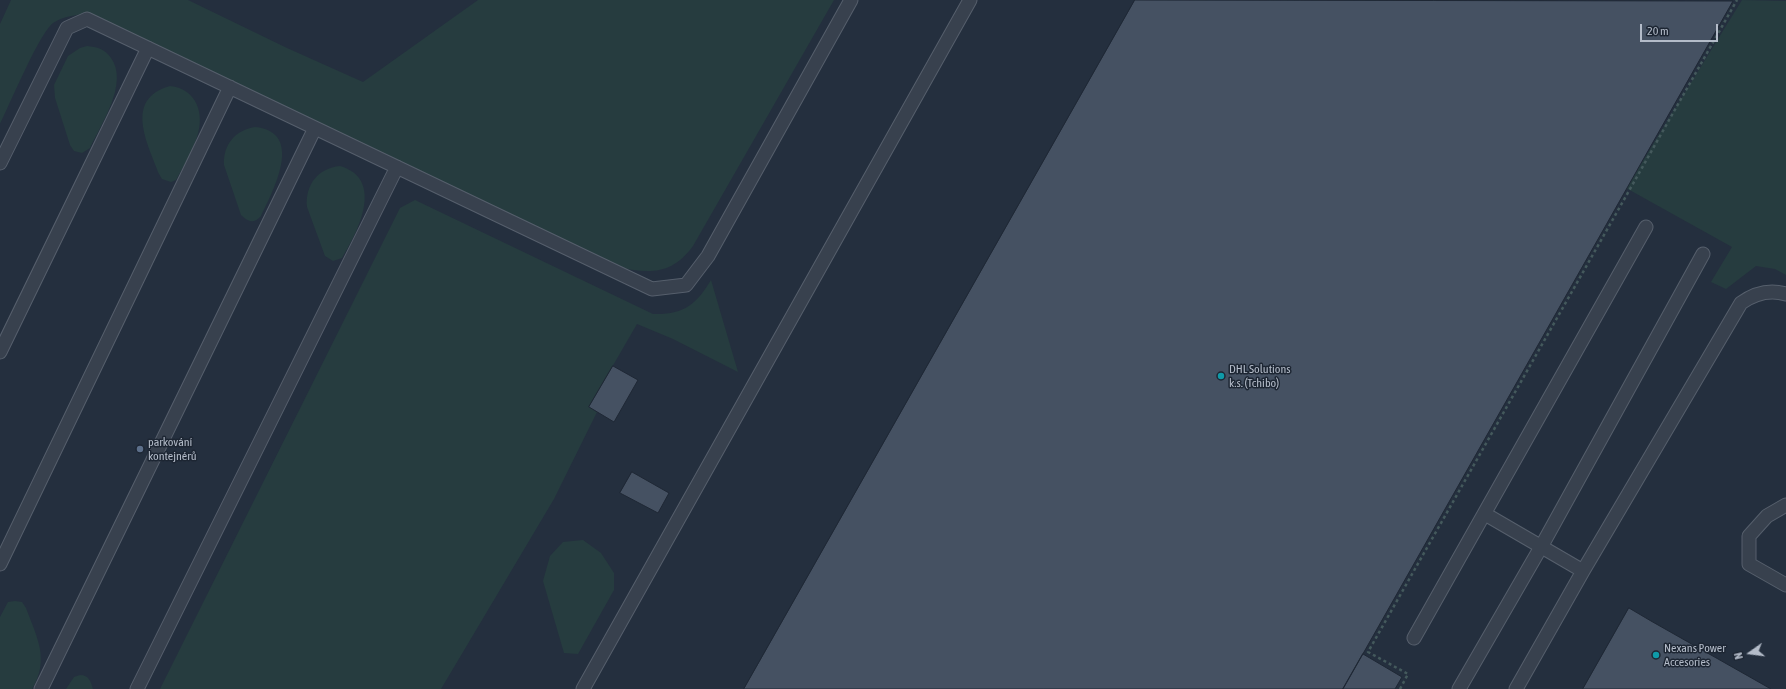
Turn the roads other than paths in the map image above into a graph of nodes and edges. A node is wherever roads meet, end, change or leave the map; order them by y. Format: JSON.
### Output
{"nodes":[{"id":1,"x":851,"y":0,"type":"edge"},
{"id":2,"x":970,"y":0,"type":"edge"},
{"id":3,"x":148,"y":48,"type":"junction"},
{"id":4,"x":230,"y":87,"type":"junction"},
{"id":5,"x":315,"y":128,"type":"junction"},
{"id":6,"x":0,"y":163,"type":"edge"},
{"id":7,"x":397,"y":167,"type":"junction"},
{"id":8,"x":1646,"y":227,"type":"dead end"},
{"id":9,"x":1703,"y":254,"type":"dead end"},
{"id":10,"x":1786,"y":294,"type":"edge"},
{"id":11,"x":0,"y":352,"type":"edge"},
{"id":12,"x":1786,"y":505,"type":"edge"},
{"id":13,"x":1485,"y":514,"type":"junction"},
{"id":14,"x":1541,"y":547,"type":"junction"},
{"id":15,"x":0,"y":564,"type":"edge"},
{"id":16,"x":1583,"y":571,"type":"junction"},
{"id":17,"x":1786,"y":585,"type":"edge"},
{"id":18,"x":1414,"y":638,"type":"dead end"},
{"id":19,"x":41,"y":689,"type":"edge"},
{"id":20,"x":137,"y":689,"type":"edge"},
{"id":21,"x":583,"y":689,"type":"edge"},
{"id":22,"x":1459,"y":689,"type":"edge"},
{"id":23,"x":1516,"y":689,"type":"edge"}],
"edges":[{"from":1,"to":7,"type":"lane"},
{"from":2,"to":21,"type":"lane"},
{"from":3,"to":4,"type":"lane"},
{"from":3,"to":6,"type":"lane"},
{"from":3,"to":11,"type":"lane"},
{"from":4,"to":5,"type":"lane"},
{"from":4,"to":15,"type":"lane"},
{"from":5,"to":7,"type":"lane"},
{"from":5,"to":19,"type":"lane"},
{"from":7,"to":20,"type":"lane"},
{"from":8,"to":13,"type":"lane"},
{"from":9,"to":14,"type":"lane"},
{"from":10,"to":16,"type":"lane"},
{"from":12,"to":17,"type":"lane"},
{"from":13,"to":14,"type":"lane"},
{"from":13,"to":18,"type":"lane"},
{"from":14,"to":16,"type":"lane"},
{"from":14,"to":22,"type":"lane"},
{"from":16,"to":23,"type":"lane"}]}
